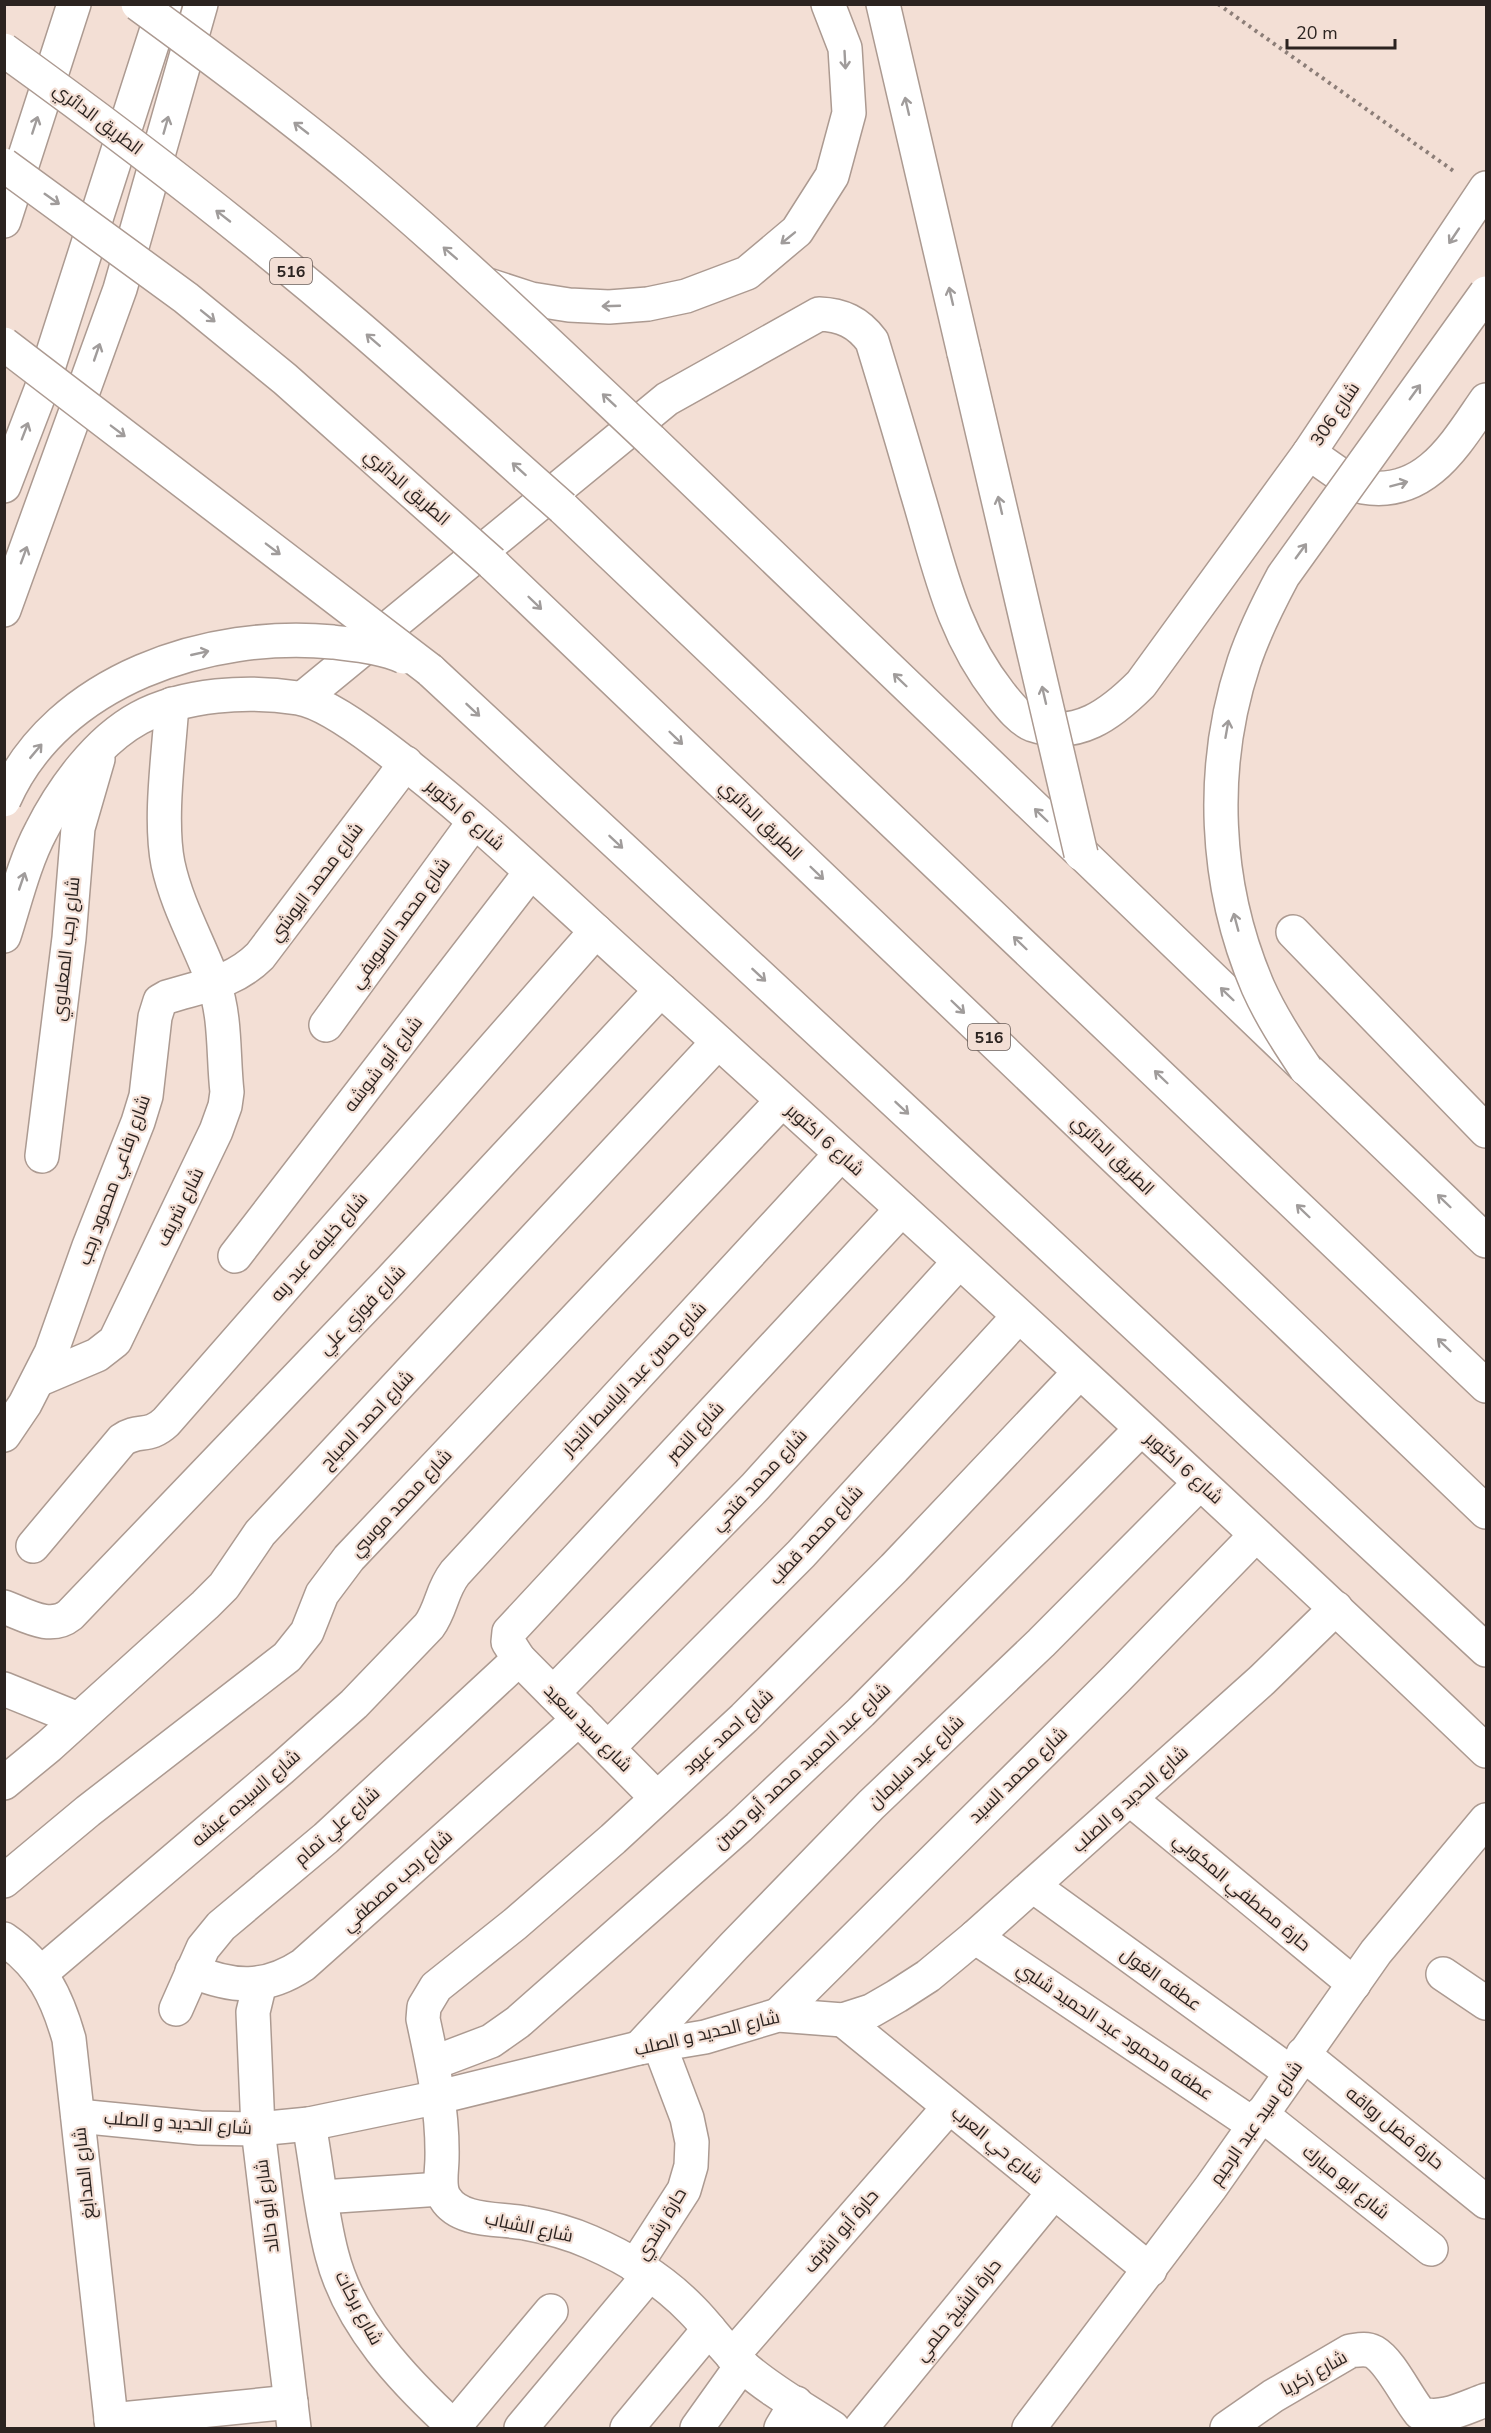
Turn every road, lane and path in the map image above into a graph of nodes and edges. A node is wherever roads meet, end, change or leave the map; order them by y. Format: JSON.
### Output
{"nodes":[{"id":1,"x":74,"y":4,"type":"edge"},
{"id":2,"x":138,"y":4,"type":"edge"},
{"id":3,"x":165,"y":4,"type":"edge"},
{"id":4,"x":201,"y":4,"type":"edge"},
{"id":5,"x":828,"y":4,"type":"edge"},
{"id":6,"x":883,"y":4,"type":"edge"},
{"id":7,"x":1218,"y":4,"type":"edge"},
{"id":8,"x":4,"y":50,"type":"edge"},
{"id":9,"x":4,"y":165,"type":"edge"},
{"id":10,"x":1485,"y":190,"type":"edge"},
{"id":11,"x":4,"y":221,"type":"edge"},
{"id":12,"x":485,"y":284,"type":"junction"},
{"id":13,"x":1486,"y":293,"type":"edge"},
{"id":14,"x":4,"y":344,"type":"edge"},
{"id":15,"x":1486,"y":400,"type":"edge"},
{"id":16,"x":1309,"y":453,"type":"junction"},
{"id":17,"x":4,"y":486,"type":"edge"},
{"id":18,"x":4,"y":610,"type":"edge"},
{"id":19,"x":430,"y":670,"type":"junction"},
{"id":20,"x":303,"y":698,"type":"junction"},
{"id":21,"x":172,"y":704,"type":"junction"},
{"id":22,"x":102,"y":746,"type":"junction"},
{"id":23,"x":406,"y":763,"type":"junction"},
{"id":24,"x":4,"y":800,"type":"edge"},
{"id":25,"x":474,"y":822,"type":"junction"},
{"id":26,"x":1081,"y":854,"type":"junction"},
{"id":27,"x":530,"y":873,"type":"junction"},
{"id":28,"x":596,"y":931,"type":"junction"},
{"id":29,"x":1293,"y":933,"type":"dead end"},
{"id":30,"x":4,"y":936,"type":"edge"},
{"id":31,"x":213,"y":983,"type":"junction"},
{"id":32,"x":661,"y":990,"type":"junction"},
{"id":33,"x":326,"y":1025,"type":"dead end"},
{"id":34,"x":718,"y":1042,"type":"junction"},
{"id":35,"x":1306,"y":1069,"type":"junction"},
{"id":36,"x":782,"y":1101,"type":"junction"},
{"id":37,"x":1486,"y":1131,"type":"edge"},
{"id":38,"x":841,"y":1154,"type":"junction"},
{"id":39,"x":42,"y":1156,"type":"dead end"},
{"id":40,"x":902,"y":1209,"type":"junction"},
{"id":41,"x":1486,"y":1241,"type":"edge"},
{"id":42,"x":235,"y":1256,"type":"dead end"},
{"id":43,"x":959,"y":1262,"type":"junction"},
{"id":44,"x":1018,"y":1317,"type":"junction"},
{"id":45,"x":1080,"y":1373,"type":"junction"},
{"id":46,"x":38,"y":1380,"type":"junction"},
{"id":47,"x":1486,"y":1386,"type":"edge"},
{"id":48,"x":1141,"y":1429,"type":"junction"},
{"id":49,"x":4,"y":1435,"type":"edge"},
{"id":50,"x":1200,"y":1483,"type":"junction"},
{"id":51,"x":1486,"y":1512,"type":"edge"},
{"id":52,"x":1256,"y":1535,"type":"junction"},
{"id":53,"x":33,"y":1546,"type":"dead end"},
{"id":54,"x":4,"y":1607,"type":"edge"},
{"id":55,"x":1336,"y":1608,"type":"junction"},
{"id":56,"x":440,"y":1611,"type":"joint"},
{"id":57,"x":1486,"y":1650,"type":"edge"},
{"id":58,"x":519,"y":1659,"type":"junction"},
{"id":59,"x":4,"y":1689,"type":"edge"},
{"id":60,"x":553,"y":1693,"type":"junction"},
{"id":61,"x":78,"y":1719,"type":"junction"},
{"id":62,"x":579,"y":1719,"type":"junction"},
{"id":63,"x":608,"y":1748,"type":"junction"},
{"id":64,"x":1486,"y":1751,"type":"edge"},
{"id":65,"x":9,"y":1774,"type":"edge"},
{"id":66,"x":657,"y":1798,"type":"junction"},
{"id":67,"x":1130,"y":1799,"type":"junction"},
{"id":68,"x":1486,"y":1820,"type":"edge"},
{"id":69,"x":4,"y":1881,"type":"edge"},
{"id":70,"x":1033,"y":1886,"type":"junction"},
{"id":71,"x":975,"y":1937,"type":"junction"},
{"id":72,"x":4,"y":1939,"type":"edge"},
{"id":73,"x":192,"y":1971,"type":"junction"},
{"id":74,"x":41,"y":1973,"type":"junction"},
{"id":75,"x":1443,"y":1974,"type":"dead end"},
{"id":76,"x":260,"y":1983,"type":"junction"},
{"id":77,"x":1353,"y":1984,"type":"junction"},
{"id":78,"x":1486,"y":2003,"type":"edge"},
{"id":79,"x":176,"y":2008,"type":"dead end"},
{"id":80,"x":778,"y":2015,"type":"junction"},
{"id":81,"x":843,"y":2020,"type":"junction"},
{"id":82,"x":649,"y":2046,"type":"junction"},
{"id":83,"x":433,"y":2062,"type":"junction"},
{"id":84,"x":1297,"y":2063,"type":"junction"},
{"id":85,"x":439,"y":2097,"type":"junction"},
{"id":86,"x":949,"y":2107,"type":"junction"},
{"id":87,"x":78,"y":2116,"type":"junction"},
{"id":88,"x":1258,"y":2120,"type":"junction"},
{"id":89,"x":309,"y":2124,"type":"junction"},
{"id":90,"x":258,"y":2129,"type":"junction"},
{"id":91,"x":441,"y":2189,"type":"junction"},
{"id":92,"x":1054,"y":2192,"type":"junction"},
{"id":93,"x":322,"y":2197,"type":"junction"},
{"id":94,"x":1486,"y":2202,"type":"edge"},
{"id":95,"x":1431,"y":2249,"type":"dead end"},
{"id":96,"x":642,"y":2270,"type":"junction"},
{"id":97,"x":1150,"y":2270,"type":"junction"},
{"id":98,"x":551,"y":2311,"type":"dead end"},
{"id":99,"x":709,"y":2329,"type":"junction"},
{"id":100,"x":737,"y":2360,"type":"junction"},
{"id":101,"x":1486,"y":2400,"type":"edge"},
{"id":102,"x":292,"y":2415,"type":"edge"},
{"id":103,"x":789,"y":2416,"type":"edge"},
{"id":104,"x":111,"y":2424,"type":"edge"},
{"id":105,"x":455,"y":2428,"type":"edge"},
{"id":106,"x":521,"y":2428,"type":"edge"},
{"id":107,"x":627,"y":2428,"type":"edge"},
{"id":108,"x":697,"y":2428,"type":"edge"},
{"id":109,"x":833,"y":2428,"type":"edge"},
{"id":110,"x":861,"y":2428,"type":"edge"},
{"id":111,"x":1029,"y":2428,"type":"edge"},
{"id":112,"x":1227,"y":2428,"type":"edge"}],
"edges":[{"from":11,"to":1,"type":"main road","one_way":true},
{"from":12,"to":2,"type":"main road","one_way":true,"bridge":true},
{"from":17,"to":3,"type":"main road","one_way":true},
{"from":18,"to":4,"type":"main road","one_way":true},
{"from":5,"to":12,"type":"main road","one_way":true},
{"from":26,"to":6,"type":"main road","one_way":true,"bridge":true},
{"from":7,"to":10,"type":"path"},
{"from":47,"to":8,"type":"main road","name":"الطريق الدائري","number":"516","one_way":true,"bridge":true},
{"from":9,"to":51,"type":"main road","name":"الطريق الدائري","number":"516","one_way":true,"bridge":true},
{"from":10,"to":16,"type":"main road","name":"شارع 306","one_way":true},
{"from":26,"to":12,"type":"main road","one_way":true,"bridge":true},
{"from":35,"to":13,"type":"main road","one_way":true,"bridge":true},
{"from":14,"to":19,"type":"main road","one_way":true,"bridge":true},
{"from":16,"to":15,"type":"main road","name":"شارع 306","one_way":true},
{"from":16,"to":20,"type":"main road"},
{"from":24,"to":19,"type":"main road","one_way":true,"bridge":true},
{"from":19,"to":57,"type":"main road","one_way":true},
{"from":20,"to":21,"type":"main road","name":"شارع 6 اكتوبر"},
{"from":20,"to":23,"type":"main road","name":"شارع 6 اكتوبر"},
{"from":21,"to":22,"type":"main road","name":"شارع 6 اكتوبر"},
{"from":21,"to":31,"type":"main road"},
{"from":30,"to":22,"type":"main road","name":"شارع 6 اكتوبر","one_way":true},
{"from":22,"to":39,"type":"main road","name":"شارع رجب المعلاوي"},
{"from":23,"to":25,"type":"main road","name":"شارع 6 اكتوبر"},
{"from":23,"to":31,"type":"main road","name":"شارع محمد اليوشي"},
{"from":25,"to":27,"type":"main road","name":"شارع 6 اكتوبر"},
{"from":25,"to":33,"type":"main road","name":"شارع محمد السويفي"},
{"from":35,"to":26,"type":"main road","one_way":true},
{"from":27,"to":28,"type":"main road","name":"شارع 6 اكتوبر"},
{"from":27,"to":42,"type":"main road","name":"شارع أبو شوشه"},
{"from":28,"to":32,"type":"main road","name":"شارع 6 اكتوبر"},
{"from":28,"to":53,"type":"main road","name":"شارع خليفه عبد ربه"},
{"from":29,"to":37,"type":"main road"},
{"from":31,"to":46,"type":"main road","name":"شارع رفاعي محمود رجب"},
{"from":31,"to":46,"type":"main road","name":"شارع شريف"},
{"from":32,"to":34,"type":"main road","name":"شارع 6 اكتوبر"},
{"from":32,"to":54,"type":"main road","name":"شارع فوزي علي"},
{"from":34,"to":36,"type":"main road","name":"شارع 6 اكتوبر"},
{"from":34,"to":61,"type":"main road","name":"شارع احمد الصباح"},
{"from":41,"to":35,"type":"main road","one_way":true},
{"from":36,"to":38,"type":"main road","name":"شارع 6 اكتوبر"},
{"from":36,"to":69,"type":"main road","name":"شارع محمد موسي"},
{"from":38,"to":40,"type":"main road","name":"شارع 6 اكتوبر"},
{"from":38,"to":56,"type":"main road","name":"شارع حسن عبد الباسط النجار"},
{"from":40,"to":43,"type":"main road","name":"شارع 6 اكتوبر"},
{"from":40,"to":58,"type":"main road","name":"شارع النصر"},
{"from":43,"to":44,"type":"main road","name":"شارع 6 اكتوبر"},
{"from":43,"to":60,"type":"main road","name":"شارع محمد فتحي"},
{"from":44,"to":45,"type":"main road","name":"شارع 6 اكتوبر"},
{"from":44,"to":63,"type":"main road","name":"شارع محمد قطب"},
{"from":45,"to":48,"type":"main road","name":"شارع 6 اكتوبر"},
{"from":45,"to":66,"type":"main road","name":"شارع احمد عبود"},
{"from":46,"to":49,"type":"main road","name":"شارع رفاعي محمود رجب"},
{"from":48,"to":50,"type":"main road","name":"شارع 6 اكتوبر"},
{"from":48,"to":83,"type":"main road","name":"شارع عبد الحميد محمد أبو حسن"},
{"from":50,"to":52,"type":"main road","name":"شارع 6 اكتوبر"},
{"from":50,"to":82,"type":"main road","name":"شارع عيد سليمان"},
{"from":52,"to":55,"type":"main road","name":"شارع 6 اكتوبر"},
{"from":52,"to":80,"type":"main road","name":"شارع محمد السيد"},
{"from":55,"to":64,"type":"main road","name":"شارع 6 اكتوبر"},
{"from":55,"to":67,"type":"main road","name":"شارع الحديد و الصلب"},
{"from":56,"to":74,"type":"main road","name":"شارع السيده عيشه"},
{"from":58,"to":60,"type":"main road","name":"شارع سيد سعيد"},
{"from":58,"to":73,"type":"main road","name":"شارع علي تمام"},
{"from":59,"to":61,"type":"main road"},
{"from":60,"to":62,"type":"main road","name":"شارع سيد سعيد"},
{"from":61,"to":65,"type":"main road","name":"شارع احمد الصباح"},
{"from":62,"to":63,"type":"main road","name":"شارع سيد سعيد"},
{"from":62,"to":76,"type":"main road","name":"شارع رجب مصطفي"},
{"from":63,"to":66,"type":"main road","name":"شارع سيد سعيد"},
{"from":66,"to":83,"type":"main road","name":"شارع احمد عبود"},
{"from":67,"to":70,"type":"main road","name":"شارع الحديد و الصلب"},
{"from":67,"to":77,"type":"main road","name":"حارة مصطفي المكوبي"},
{"from":68,"to":77,"type":"main road","name":"شارع سيد عبد الرحيم"},
{"from":70,"to":71,"type":"main road","name":"شارع الحديد و الصلب"},
{"from":70,"to":84,"type":"main road","name":"عطفه الغول"},
{"from":71,"to":81,"type":"main road","name":"شارع الحديد و الصلب"},
{"from":71,"to":88,"type":"main road","name":"عطفه محمود عبد الحميد شلبي"},
{"from":72,"to":74,"type":"main road","name":"شارع المدابغ"},
{"from":73,"to":76,"type":"main road","name":"شارع رجب مصطفي"},
{"from":73,"to":79,"type":"main road","name":"شارع علي تمام"},
{"from":74,"to":87,"type":"main road","name":"شارع المدابغ"},
{"from":75,"to":78,"type":"main road"},
{"from":76,"to":90,"type":"main road","name":"شارع أبو خالد"},
{"from":77,"to":84,"type":"main road","name":"شارع سيد عبد الرحيم"},
{"from":80,"to":81,"type":"main road","name":"شارع الحديد و الصلب"},
{"from":80,"to":82,"type":"main road","name":"شارع الحديد و الصلب"},
{"from":81,"to":86,"type":"main road","name":"شارع حي العرب"},
{"from":82,"to":85,"type":"main road","name":"شارع الحديد و الصلب"},
{"from":82,"to":96,"type":"main road","name":"حارة رشدي"},
{"from":83,"to":85,"type":"main road","name":"شارع احمد عبود"},
{"from":84,"to":88,"type":"main road","name":"شارع سيد عبد الرحيم"},
{"from":84,"to":94,"type":"main road","name":"حارة فضل رواقه"},
{"from":85,"to":89,"type":"main road","name":"شارع الحديد و الصلب"},
{"from":85,"to":91,"type":"main road"},
{"from":86,"to":92,"type":"main road","name":"شارع حي العرب"},
{"from":86,"to":100,"type":"main road","name":"حارة أبو اشرف"},
{"from":87,"to":90,"type":"main road","name":"شارع الحديد و الصلب"},
{"from":87,"to":104,"type":"main road","name":"شارع المدابغ"},
{"from":88,"to":95,"type":"main road","name":"شارع ابو مبارك"},
{"from":88,"to":97,"type":"main road","name":"شارع سيد عبد الرحيم"},
{"from":89,"to":90,"type":"main road","name":"شارع الحديد و الصلب"},
{"from":89,"to":93,"type":"main road","name":"شارع بركات"},
{"from":90,"to":102,"type":"main road","name":"شارع أبو خالد"},
{"from":91,"to":93,"type":"main road"},
{"from":91,"to":96,"type":"main road","name":"شارع الشباب"},
{"from":92,"to":97,"type":"main road","name":"شارع حي العرب"},
{"from":92,"to":110,"type":"main road","name":"حارة الشيخ حلمي"},
{"from":93,"to":105,"type":"main road","name":"شارع بركات"},
{"from":96,"to":99,"type":"main road","name":"شارع الشباب"},
{"from":96,"to":106,"type":"main road","name":"حارة رشدي"},
{"from":97,"to":111,"type":"main road","name":"شارع سيد عبد الرحيم"},
{"from":98,"to":105,"type":"main road"},
{"from":99,"to":100,"type":"main road","name":"شارع الشباب"},
{"from":99,"to":107,"type":"main road"},
{"from":100,"to":103,"type":"main road","name":"شارع الشباب"},
{"from":100,"to":108,"type":"main road","name":"حارة أبو اشرف"},
{"from":101,"to":112,"type":"main road","name":"شارع زكريا"},
{"from":102,"to":104,"type":"main road"},
{"from":103,"to":109,"type":"main road","name":"شارع الشباب"}]}
